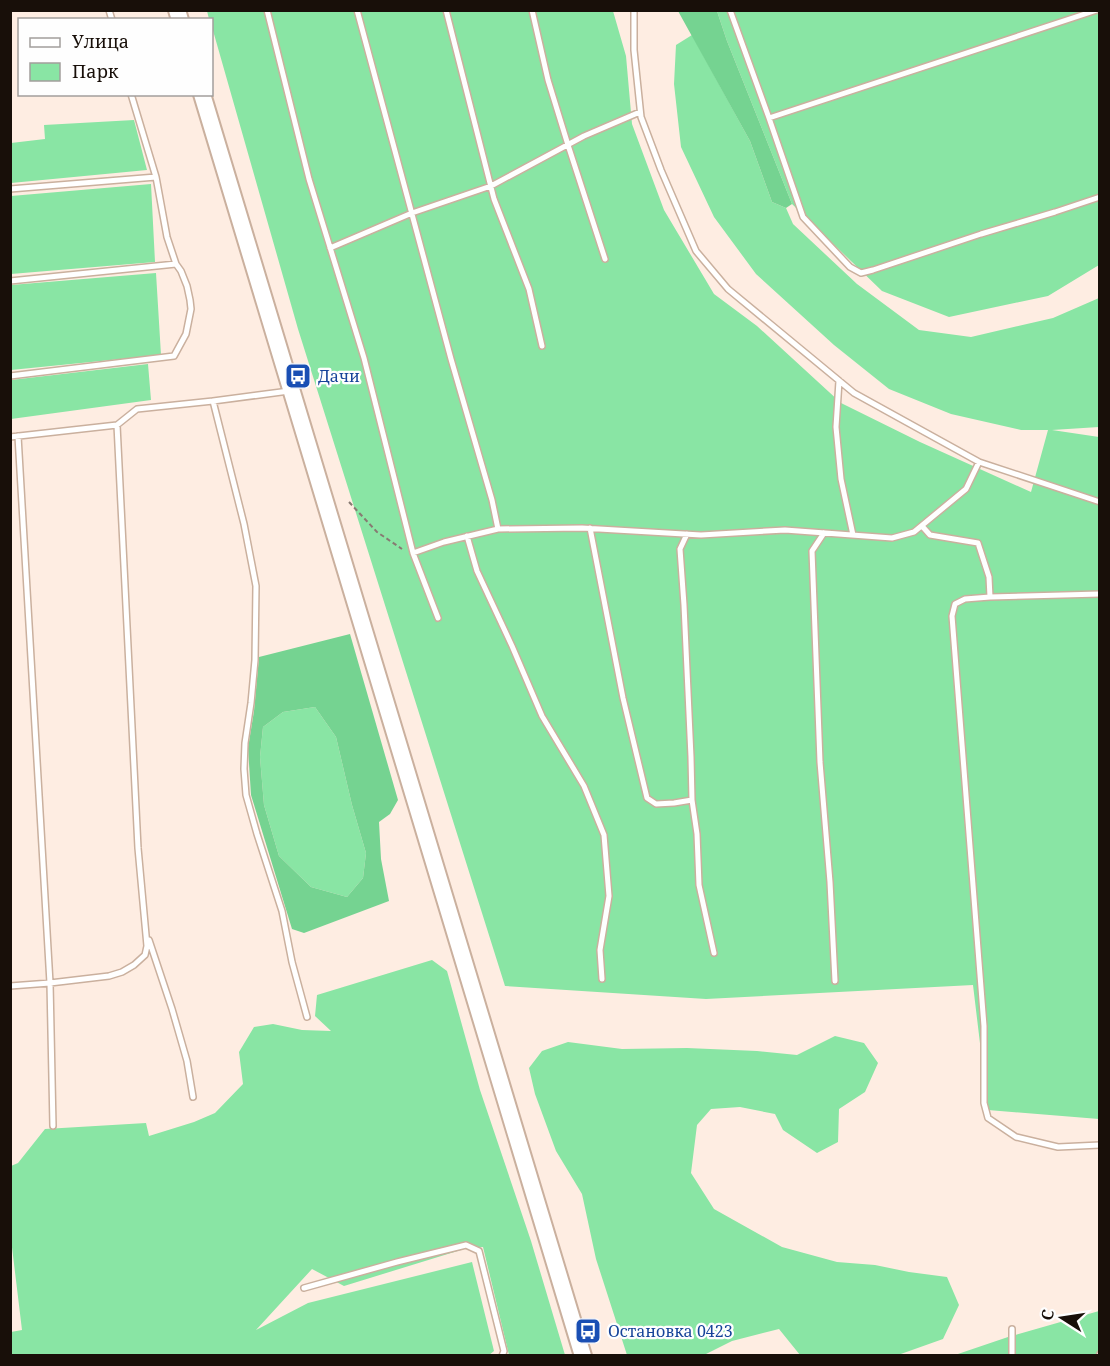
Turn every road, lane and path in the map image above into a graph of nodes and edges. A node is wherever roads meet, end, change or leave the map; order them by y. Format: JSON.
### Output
{"nodes":[{"id":1,"x":267,"y":10,"type":"edge"},
{"id":2,"x":357,"y":10,"type":"edge"},
{"id":3,"x":446,"y":10,"type":"edge"},
{"id":4,"x":532,"y":10,"type":"edge"},
{"id":5,"x":634,"y":10,"type":"edge"},
{"id":6,"x":730,"y":10,"type":"edge"},
{"id":7,"x":1097,"y":10,"type":"edge"},
{"id":8,"x":132,"y":96,"type":"edge"},
{"id":9,"x":203,"y":96,"type":"edge"},
{"id":10,"x":640,"y":112,"type":"junction"},
{"id":11,"x":769,"y":118,"type":"junction"},
{"id":12,"x":568,"y":145,"type":"junction"},
{"id":13,"x":156,"y":177,"type":"junction"},
{"id":14,"x":491,"y":186,"type":"junction"},
{"id":15,"x":10,"y":189,"type":"edge"},
{"id":16,"x":1100,"y":197,"type":"edge"},
{"id":17,"x":412,"y":213,"type":"junction"},
{"id":18,"x":330,"y":248,"type":"junction"},
{"id":19,"x":605,"y":259,"type":"dead end"},
{"id":20,"x":176,"y":264,"type":"junction"},
{"id":21,"x":10,"y":281,"type":"edge"},
{"id":22,"x":542,"y":346,"type":"dead end"},
{"id":23,"x":10,"y":376,"type":"edge"},
{"id":24,"x":839,"y":381,"type":"junction"},
{"id":25,"x":291,"y":390,"type":"junction"},
{"id":26,"x":213,"y":401,"type":"junction"},
{"id":27,"x":117,"y":425,"type":"junction"},
{"id":28,"x":18,"y":436,"type":"junction"},
{"id":29,"x":10,"y":437,"type":"edge"},
{"id":30,"x":979,"y":462,"type":"junction"},
{"id":31,"x":349,"y":502,"type":"dead end"},
{"id":32,"x":1100,"y":502,"type":"edge"},
{"id":33,"x":922,"y":526,"type":"junction"},
{"id":34,"x":590,"y":528,"type":"junction"},
{"id":35,"x":498,"y":529,"type":"junction"},
{"id":36,"x":824,"y":533,"type":"junction"},
{"id":37,"x":687,"y":534,"type":"junction"},
{"id":38,"x":853,"y":535,"type":"junction"},
{"id":39,"x":467,"y":536,"type":"junction"},
{"id":40,"x":413,"y":553,"type":"junction"},
{"id":41,"x":1100,"y":594,"type":"edge"},
{"id":42,"x":990,"y":597,"type":"junction"},
{"id":43,"x":438,"y":618,"type":"dead end"},
{"id":44,"x":692,"y":800,"type":"junction"},
{"id":45,"x":144,"y":926,"type":"junction"},
{"id":46,"x":714,"y":953,"type":"dead end"},
{"id":47,"x":602,"y":979,"type":"dead end"},
{"id":48,"x":835,"y":981,"type":"dead end"},
{"id":49,"x":50,"y":983,"type":"junction"},
{"id":50,"x":10,"y":986,"type":"edge"},
{"id":51,"x":307,"y":1017,"type":"dead end"},
{"id":52,"x":193,"y":1097,"type":"dead end"},
{"id":53,"x":53,"y":1126,"type":"dead end"},
{"id":54,"x":1100,"y":1145,"type":"edge"},
{"id":55,"x":304,"y":1288,"type":"dead end"},
{"id":56,"x":1012,"y":1329,"type":"dead end"},
{"id":57,"x":502,"y":1356,"type":"edge"},
{"id":58,"x":583,"y":1356,"type":"edge"},
{"id":59,"x":1012,"y":1356,"type":"edge"}],
"edges":[{"from":1,"to":18,"type":"lane"},
{"from":2,"to":17,"type":"lane"},
{"from":3,"to":14,"type":"lane"},
{"from":4,"to":12,"type":"lane"},
{"from":5,"to":10,"type":"lane"},
{"from":6,"to":11,"type":"lane"},
{"from":7,"to":11,"type":"lane"},
{"from":8,"to":13,"type":"lane"},
{"from":9,"to":25,"type":"main road"},
{"from":10,"to":12,"type":"lane"},
{"from":10,"to":24,"type":"lane"},
{"from":11,"to":16,"type":"lane"},
{"from":12,"to":14,"type":"lane"},
{"from":12,"to":19,"type":"lane"},
{"from":13,"to":15,"type":"lane"},
{"from":13,"to":20,"type":"lane"},
{"from":14,"to":17,"type":"lane"},
{"from":14,"to":22,"type":"lane"},
{"from":17,"to":18,"type":"lane"},
{"from":17,"to":35,"type":"lane"},
{"from":18,"to":40,"type":"lane"},
{"from":20,"to":21,"type":"lane"},
{"from":20,"to":23,"type":"lane"},
{"from":24,"to":30,"type":"lane"},
{"from":24,"to":38,"type":"lane"},
{"from":25,"to":26,"type":"lane"},
{"from":25,"to":58,"type":"main road"},
{"from":26,"to":27,"type":"lane"},
{"from":26,"to":51,"type":"lane"},
{"from":27,"to":28,"type":"lane"},
{"from":27,"to":45,"type":"lane"},
{"from":28,"to":29,"type":"lane"},
{"from":28,"to":49,"type":"lane"},
{"from":30,"to":32,"type":"lane"},
{"from":30,"to":33,"type":"lane"},
{"from":31,"to":40,"type":"path"},
{"from":33,"to":38,"type":"lane"},
{"from":33,"to":42,"type":"lane"},
{"from":34,"to":35,"type":"lane"},
{"from":34,"to":37,"type":"lane"},
{"from":34,"to":44,"type":"lane"},
{"from":35,"to":39,"type":"lane"},
{"from":36,"to":37,"type":"lane"},
{"from":36,"to":38,"type":"lane"},
{"from":36,"to":48,"type":"lane"},
{"from":37,"to":44,"type":"lane"},
{"from":39,"to":40,"type":"lane"},
{"from":39,"to":47,"type":"lane"},
{"from":40,"to":43,"type":"lane"},
{"from":41,"to":42,"type":"lane"},
{"from":42,"to":54,"type":"lane"},
{"from":44,"to":46,"type":"lane"},
{"from":45,"to":49,"type":"lane"},
{"from":45,"to":52,"type":"lane"},
{"from":49,"to":50,"type":"lane"},
{"from":49,"to":53,"type":"lane"},
{"from":55,"to":57,"type":"lane"},
{"from":56,"to":59,"type":"lane"}]}
